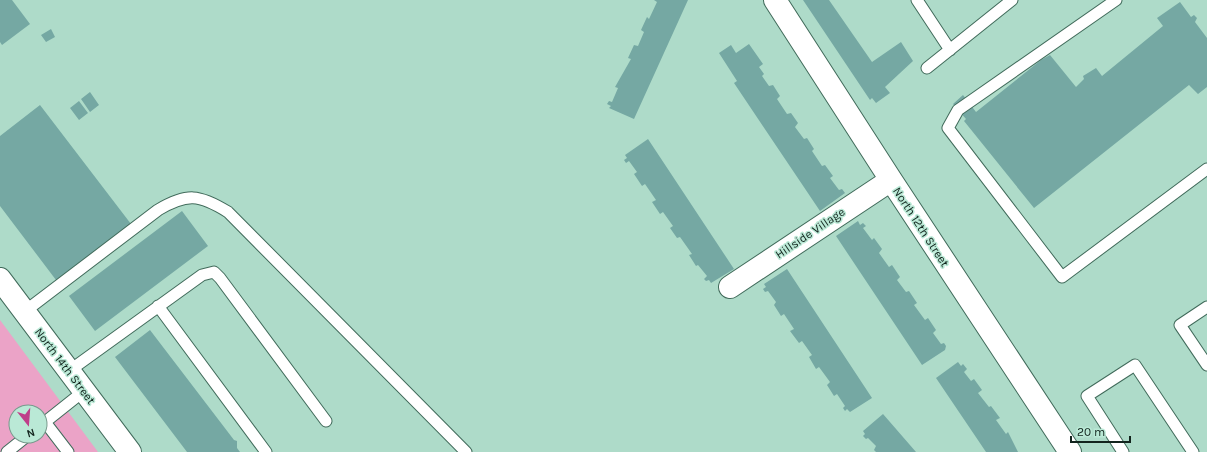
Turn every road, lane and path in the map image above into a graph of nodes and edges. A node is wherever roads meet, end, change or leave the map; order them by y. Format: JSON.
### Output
{"nodes":[{"id":1,"x":775,"y":0,"type":"edge"},
{"id":2,"x":916,"y":0,"type":"edge"},
{"id":3,"x":1012,"y":0,"type":"edge"},
{"id":4,"x":1116,"y":0,"type":"edge"},
{"id":5,"x":950,"y":50,"type":"junction"},
{"id":6,"x":927,"y":68,"type":"dead end"},
{"id":7,"x":1207,"y":169,"type":"edge"},
{"id":8,"x":891,"y":180,"type":"junction"},
{"id":9,"x":0,"y":279,"type":"edge"},
{"id":10,"x":730,"y":287,"type":"dead end"},
{"id":11,"x":158,"y":306,"type":"junction"},
{"id":12,"x":1207,"y":307,"type":"edge"},
{"id":13,"x":24,"y":312,"type":"junction"},
{"id":14,"x":1207,"y":365,"type":"edge"},
{"id":15,"x":69,"y":371,"type":"junction"},
{"id":16,"x":84,"y":391,"type":"junction"},
{"id":17,"x":48,"y":420,"type":"edge"},
{"id":18,"x":326,"y":421,"type":"dead end"},
{"id":19,"x":48,"y":430,"type":"edge"},
{"id":20,"x":17,"y":444,"type":"edge"},
{"id":21,"x":7,"y":452,"type":"edge"},
{"id":22,"x":68,"y":452,"type":"edge"},
{"id":23,"x":130,"y":452,"type":"edge"},
{"id":24,"x":266,"y":452,"type":"edge"},
{"id":25,"x":466,"y":452,"type":"edge"},
{"id":26,"x":1070,"y":452,"type":"edge"},
{"id":27,"x":1123,"y":452,"type":"edge"},
{"id":28,"x":1193,"y":452,"type":"edge"}],
"edges":[{"from":1,"to":8,"type":"street","name":"North 12th Street"},
{"from":2,"to":5,"type":"lane"},
{"from":3,"to":5,"type":"lane"},
{"from":4,"to":7,"type":"lane"},
{"from":5,"to":6,"type":"lane"},
{"from":8,"to":10,"type":"street","name":"Hillside Village"},
{"from":8,"to":26,"type":"street","name":"North 12th Street"},
{"from":9,"to":13,"type":"street","name":"North 14th Street"},
{"from":11,"to":15,"type":"lane"},
{"from":11,"to":18,"type":"lane"},
{"from":11,"to":24,"type":"lane"},
{"from":12,"to":14,"type":"lane"},
{"from":13,"to":15,"type":"street","name":"North 14th Street"},
{"from":13,"to":25,"type":"lane"},
{"from":15,"to":16,"type":"street","name":"North 14th Street"},
{"from":16,"to":17,"type":"lane"},
{"from":16,"to":23,"type":"street","name":"North 14th Street"},
{"from":19,"to":22,"type":"lane"},
{"from":20,"to":21,"type":"lane"},
{"from":27,"to":28,"type":"lane"}]}
